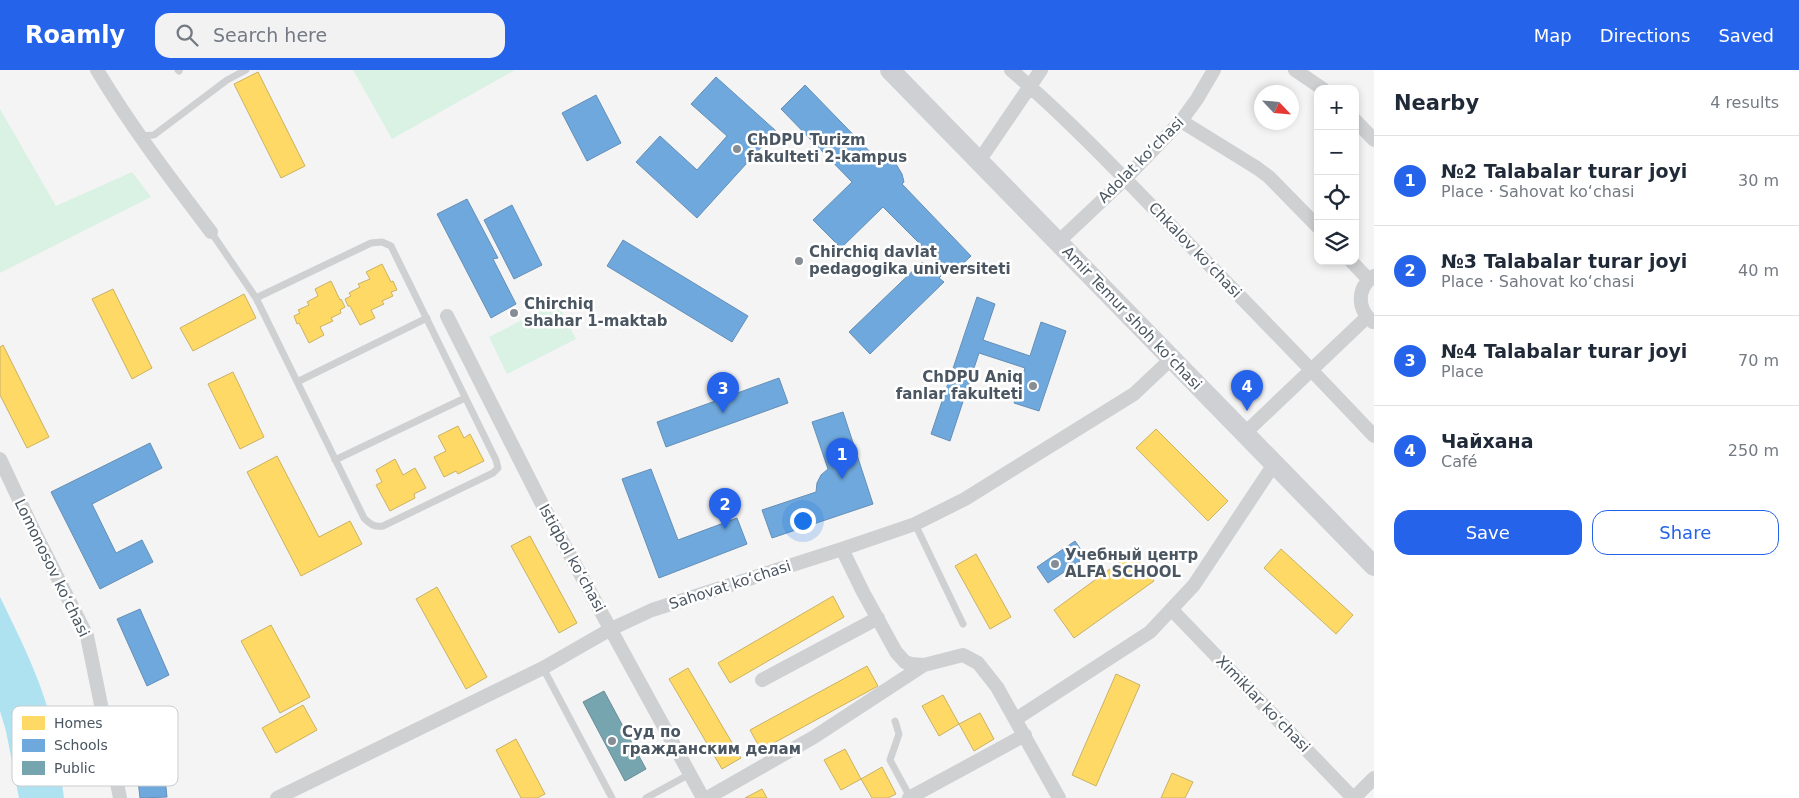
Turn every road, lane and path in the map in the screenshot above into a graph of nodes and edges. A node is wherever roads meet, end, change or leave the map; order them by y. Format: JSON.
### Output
{"nodes":[{"id":1,"x":97,"y":70,"type":"edge"},
{"id":2,"x":246,"y":70,"type":"edge"},
{"id":3,"x":890,"y":70,"type":"edge"},
{"id":4,"x":1011,"y":70,"type":"edge"},
{"id":5,"x":1041,"y":70,"type":"edge"},
{"id":6,"x":1214,"y":70,"type":"edge"},
{"id":7,"x":1295,"y":70,"type":"edge"},
{"id":8,"x":1317,"y":85,"type":"edge"},
{"id":9,"x":1031,"y":87,"type":"junction"},
{"id":10,"x":1181,"y":121,"type":"junction"},
{"id":11,"x":1359,"y":124,"type":"edge"},
{"id":12,"x":139,"y":136,"type":"junction"},
{"id":13,"x":1374,"y":140,"type":"edge"},
{"id":14,"x":979,"y":161,"type":"junction"},
{"id":15,"x":1124,"y":178,"type":"junction"},
{"id":16,"x":1314,"y":223,"type":"edge"},
{"id":17,"x":210,"y":232,"type":"joint"},
{"id":18,"x":1058,"y":242,"type":"junction"},
{"id":19,"x":1356,"y":265,"type":"edge"},
{"id":20,"x":1371,"y":278,"type":"edge"},
{"id":21,"x":256,"y":298,"type":"junction"},
{"id":22,"x":447,"y":316,"type":"dead end"},
{"id":23,"x":427,"y":318,"type":"junction"},
{"id":24,"x":1370,"y":319,"type":"edge"},
{"id":25,"x":1171,"y":359,"type":"junction"},
{"id":26,"x":1312,"y":369,"type":"junction"},
{"id":27,"x":297,"y":382,"type":"junction"},
{"id":28,"x":465,"y":398,"type":"junction"},
{"id":29,"x":1244,"y":434,"type":"junction"},
{"id":30,"x":1374,"y":436,"type":"edge"},
{"id":31,"x":0,"y":459,"type":"edge"},
{"id":32,"x":335,"y":460,"type":"junction"},
{"id":33,"x":1274,"y":464,"type":"junction"},
{"id":34,"x":915,"y":524,"type":"junction"},
{"id":35,"x":842,"y":549,"type":"junction"},
{"id":36,"x":1374,"y":566,"type":"edge"},
{"id":37,"x":1172,"y":610,"type":"junction"},
{"id":38,"x":878,"y":618,"type":"junction"},
{"id":39,"x":963,"y":624,"type":"dead end"},
{"id":40,"x":612,"y":628,"type":"junction"},
{"id":41,"x":924,"y":665,"type":"junction"},
{"id":42,"x":543,"y":668,"type":"junction"},
{"id":43,"x":762,"y":680,"type":"dead end"},
{"id":44,"x":101,"y":706,"type":"edge"},
{"id":45,"x":1016,"y":719,"type":"junction"},
{"id":46,"x":895,"y":721,"type":"dead end"},
{"id":47,"x":1025,"y":735,"type":"junction"},
{"id":48,"x":690,"y":774,"type":"junction"},
{"id":49,"x":1374,"y":778,"type":"edge"},
{"id":50,"x":277,"y":798,"type":"edge"},
{"id":51,"x":612,"y":798,"type":"edge"},
{"id":52,"x":646,"y":798,"type":"edge"},
{"id":53,"x":703,"y":798,"type":"edge"},
{"id":54,"x":707,"y":798,"type":"edge"},
{"id":55,"x":909,"y":798,"type":"edge"},
{"id":56,"x":1059,"y":798,"type":"edge"},
{"id":57,"x":1354,"y":798,"type":"edge"}],
"edges":[{"from":1,"to":12,"type":"street"},
{"from":2,"to":12,"type":"lane"},
{"from":3,"to":14,"type":"main road","name":"Amir Temur shoh ko‘chasi"},
{"from":4,"to":9,"type":"street","name":"Chkalov ko‘chasi"},
{"from":5,"to":9,"type":"street"},
{"from":6,"to":10,"type":"street","name":"Adolat ko‘chasi"},
{"from":7,"to":8,"type":"street"},
{"from":9,"to":14,"type":"street"},
{"from":9,"to":15,"type":"street","name":"Chkalov ko‘chasi"},
{"from":10,"to":15,"type":"street","name":"Adolat ko‘chasi"},
{"from":10,"to":16,"type":"street"},
{"from":11,"to":13,"type":"street"},
{"from":12,"to":17,"type":"street"},
{"from":14,"to":18,"type":"main road","name":"Amir Temur shoh ko‘chasi"},
{"from":15,"to":18,"type":"street","name":"Adolat ko‘chasi"},
{"from":15,"to":26,"type":"street","name":"Chkalov ko‘chasi"},
{"from":17,"to":21,"type":"lane"},
{"from":18,"to":25,"type":"main road","name":"Amir Temur shoh ko‘chasi"},
{"from":19,"to":20,"type":"street"},
{"from":20,"to":24,"type":"street"},
{"from":21,"to":23,"type":"lane"},
{"from":21,"to":27,"type":"lane"},
{"from":22,"to":40,"type":"street","name":"Istiqbol ko‘chasi"},
{"from":23,"to":27,"type":"lane"},
{"from":23,"to":28,"type":"lane"},
{"from":24,"to":26,"type":"street"},
{"from":25,"to":29,"type":"main road","name":"Amir Temur shoh ko‘chasi"},
{"from":25,"to":34,"type":"street","name":"Sahovat ko‘chasi"},
{"from":26,"to":29,"type":"street"},
{"from":26,"to":30,"type":"street","name":"Chkalov ko‘chasi"},
{"from":27,"to":32,"type":"lane"},
{"from":28,"to":32,"type":"lane"},
{"from":28,"to":32,"type":"lane"},
{"from":29,"to":33,"type":"main road","name":"Amir Temur shoh ko‘chasi"},
{"from":31,"to":44,"type":"street","name":"Lomonosov ko‘chasi"},
{"from":33,"to":36,"type":"main road","name":"Amir Temur shoh ko‘chasi"},
{"from":33,"to":37,"type":"street"},
{"from":34,"to":35,"type":"street","name":"Sahovat ko‘chasi"},
{"from":34,"to":39,"type":"lane"},
{"from":35,"to":38,"type":"street"},
{"from":35,"to":40,"type":"street","name":"Sahovat ko‘chasi"},
{"from":37,"to":45,"type":"street"},
{"from":37,"to":57,"type":"street","name":"Ximiklar ko‘chasi"},
{"from":38,"to":41,"type":"street"},
{"from":38,"to":43,"type":"street"},
{"from":40,"to":42,"type":"street","name":"Sahovat ko‘chasi"},
{"from":40,"to":48,"type":"street","name":"Istiqbol ko‘chasi"},
{"from":41,"to":45,"type":"street"},
{"from":41,"to":54,"type":"street"},
{"from":42,"to":50,"type":"street","name":"Sahovat ko‘chasi"},
{"from":42,"to":51,"type":"lane"},
{"from":45,"to":47,"type":"street"},
{"from":46,"to":55,"type":"lane"},
{"from":47,"to":55,"type":"street"},
{"from":47,"to":56,"type":"street"},
{"from":48,"to":52,"type":"lane"},
{"from":48,"to":53,"type":"street","name":"Istiqbol ko‘chasi"},
{"from":49,"to":57,"type":"street"}]}
